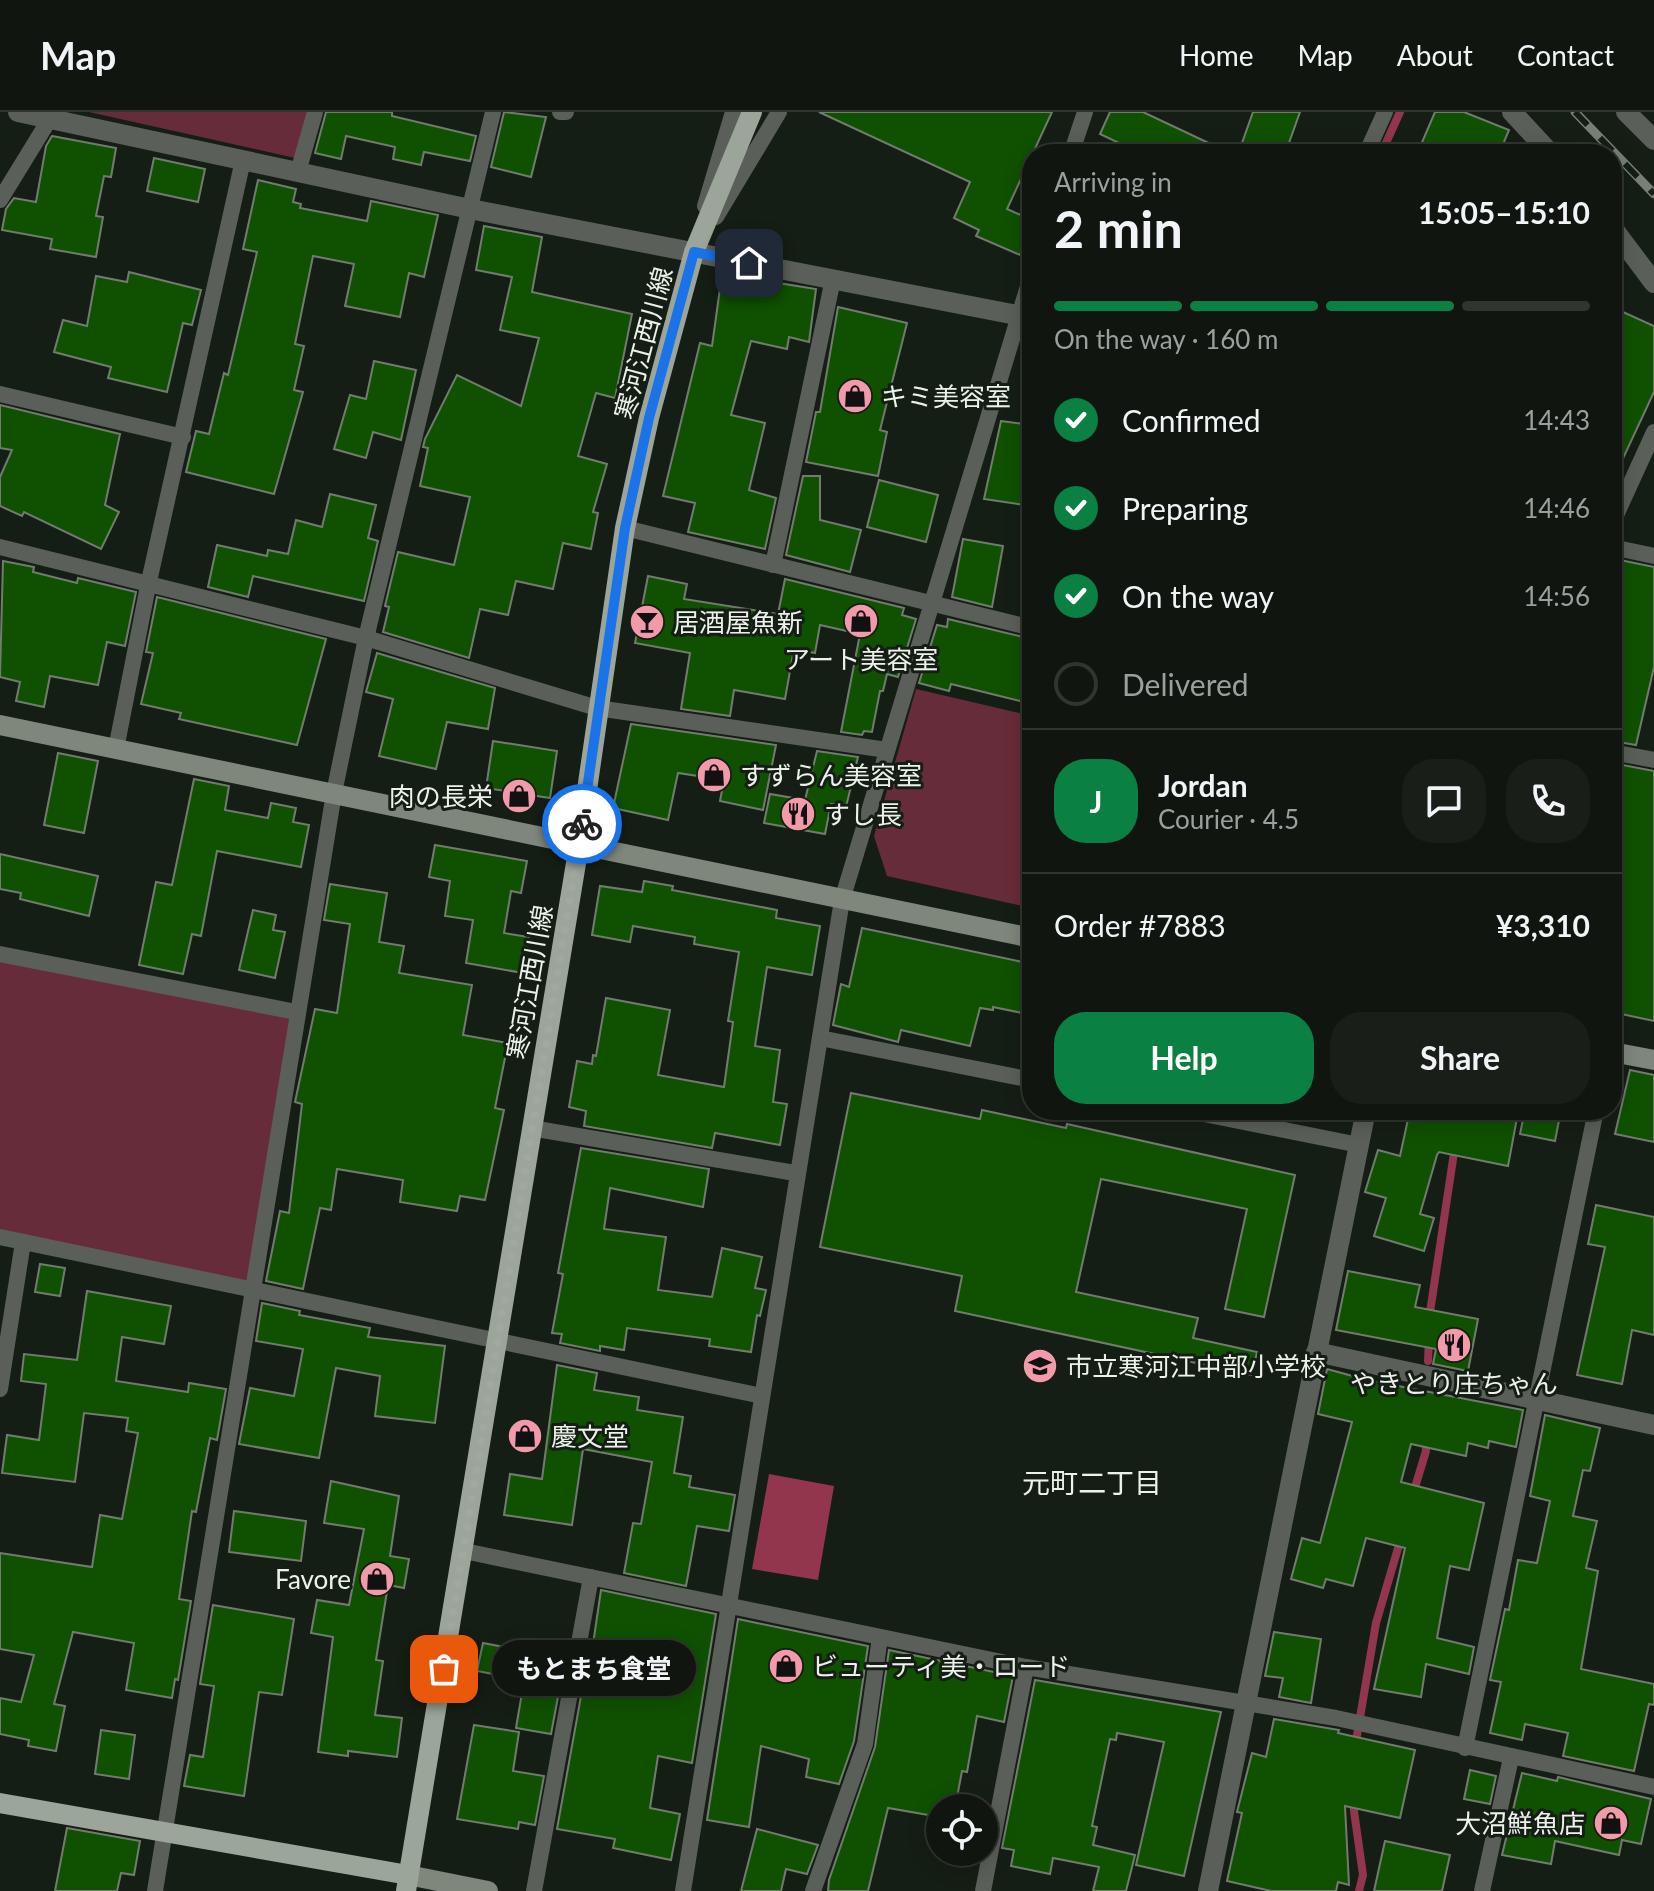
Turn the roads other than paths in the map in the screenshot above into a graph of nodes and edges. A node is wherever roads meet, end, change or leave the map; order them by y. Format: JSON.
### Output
{"nodes":[{"id":1,"x":18,"y":112,"type":"edge"},
{"id":2,"x":315,"y":112,"type":"edge"},
{"id":3,"x":493,"y":112,"type":"edge"},
{"id":4,"x":733,"y":112,"type":"edge"},
{"id":5,"x":752,"y":112,"type":"edge"},
{"id":6,"x":779,"y":112,"type":"edge"},
{"id":7,"x":1085,"y":112,"type":"edge"},
{"id":8,"x":1385,"y":112,"type":"edge"},
{"id":9,"x":1512,"y":112,"type":"edge"},
{"id":10,"x":1626,"y":112,"type":"edge"},
{"id":11,"x":51,"y":115,"type":"edge"},
{"id":12,"x":1654,"y":140,"type":"edge"},
{"id":13,"x":1074,"y":144,"type":"edge"},
{"id":14,"x":1371,"y":144,"type":"edge"},
{"id":15,"x":1542,"y":144,"type":"edge"},
{"id":16,"x":243,"y":160,"type":"junction"},
{"id":17,"x":298,"y":172,"type":"junction"},
{"id":18,"x":0,"y":200,"type":"edge"},
{"id":19,"x":470,"y":209,"type":"junction"},
{"id":20,"x":1622,"y":240,"type":"edge"},
{"id":21,"x":694,"y":252,"type":"junction"},
{"id":22,"x":833,"y":279,"type":"junction"},
{"id":23,"x":1654,"y":283,"type":"edge"},
{"id":24,"x":1022,"y":315,"type":"edge"},
{"id":25,"x":1022,"y":325,"type":"edge"},
{"id":26,"x":0,"y":394,"type":"edge"},
{"id":27,"x":1654,"y":432,"type":"edge"},
{"id":28,"x":183,"y":437,"type":"junction"},
{"id":29,"x":1622,"y":502,"type":"edge"},
{"id":30,"x":625,"y":528,"type":"junction"},
{"id":31,"x":0,"y":547,"type":"edge"},
{"id":32,"x":1622,"y":549,"type":"edge"},
{"id":33,"x":1654,"y":556,"type":"edge"},
{"id":34,"x":773,"y":565,"type":"junction"},
{"id":35,"x":148,"y":586,"type":"junction"},
{"id":36,"x":931,"y":605,"type":"junction"},
{"id":37,"x":1022,"y":626,"type":"edge"},
{"id":38,"x":366,"y":638,"type":"junction"},
{"id":39,"x":597,"y":708,"type":"junction"},
{"id":40,"x":0,"y":725,"type":"edge"},
{"id":41,"x":116,"y":749,"type":"junction"},
{"id":42,"x":887,"y":750,"type":"junction"},
{"id":43,"x":1622,"y":754,"type":"edge"},
{"id":44,"x":1654,"y":760,"type":"edge"},
{"id":45,"x":334,"y":793,"type":"junction"},
{"id":46,"x":579,"y":845,"type":"junction"},
{"id":47,"x":842,"y":900,"type":"junction"},
{"id":48,"x":1022,"y":936,"type":"edge"},
{"id":49,"x":0,"y":954,"type":"edge"},
{"id":50,"x":296,"y":1012,"type":"junction"},
{"id":51,"x":820,"y":1038,"type":"junction"},
{"id":52,"x":1622,"y":1054,"type":"edge"},
{"id":53,"x":1654,"y":1060,"type":"edge"},
{"id":54,"x":1022,"y":1078,"type":"edge"},
{"id":55,"x":1234,"y":1120,"type":"edge"},
{"id":56,"x":1364,"y":1120,"type":"edge"},
{"id":57,"x":1594,"y":1120,"type":"edge"},
{"id":58,"x":531,"y":1128,"type":"junction"},
{"id":59,"x":1359,"y":1145,"type":"junction"},
{"id":60,"x":795,"y":1173,"type":"junction"},
{"id":61,"x":0,"y":1237,"type":"edge"},
{"id":62,"x":23,"y":1242,"type":"junction"},
{"id":63,"x":252,"y":1290,"type":"junction"},
{"id":64,"x":496,"y":1342,"type":"junction"},
{"id":65,"x":1316,"y":1352,"type":"junction"},
{"id":66,"x":0,"y":1389,"type":"edge"},
{"id":67,"x":762,"y":1396,"type":"junction"},
{"id":68,"x":1539,"y":1401,"type":"junction"},
{"id":69,"x":1654,"y":1425,"type":"edge"},
{"id":70,"x":464,"y":1551,"type":"junction"},
{"id":71,"x":591,"y":1577,"type":"junction"},
{"id":72,"x":728,"y":1605,"type":"junction"},
{"id":73,"x":880,"y":1637,"type":"junction"},
{"id":74,"x":1026,"y":1667,"type":"junction"},
{"id":75,"x":1247,"y":1705,"type":"junction"},
{"id":76,"x":1465,"y":1748,"type":"junction"},
{"id":77,"x":1511,"y":1758,"type":"junction"},
{"id":78,"x":1654,"y":1787,"type":"edge"},
{"id":79,"x":0,"y":1803,"type":"edge"},
{"id":80,"x":165,"y":1831,"type":"junction"},
{"id":81,"x":407,"y":1883,"type":"edge"},
{"id":82,"x":155,"y":1891,"type":"edge"},
{"id":83,"x":488,"y":1891,"type":"edge"},
{"id":84,"x":534,"y":1891,"type":"edge"},
{"id":85,"x":683,"y":1891,"type":"edge"},
{"id":86,"x":813,"y":1891,"type":"edge"},
{"id":87,"x":983,"y":1891,"type":"edge"},
{"id":88,"x":1208,"y":1891,"type":"edge"},
{"id":89,"x":1482,"y":1891,"type":"edge"}],
"edges":[{"from":1,"to":11,"type":"street"},
{"from":2,"to":17,"type":"lane"},
{"from":3,"to":19,"type":"lane"},
{"from":4,"to":21,"type":"lane"},
{"from":5,"to":21,"type":"main road","name":"寒河江西川線"},
{"from":6,"to":21,"type":"lane"},
{"from":7,"to":13,"type":"lane"},
{"from":8,"to":14,"type":"lane"},
{"from":9,"to":15,"type":"street"},
{"from":10,"to":12,"type":"street"},
{"from":11,"to":16,"type":"street"},
{"from":11,"to":18,"type":"lane"},
{"from":16,"to":17,"type":"street"},
{"from":16,"to":28,"type":"lane"},
{"from":17,"to":19,"type":"street"},
{"from":19,"to":21,"type":"street"},
{"from":19,"to":38,"type":"lane"},
{"from":20,"to":23,"type":"street"},
{"from":21,"to":22,"type":"street"},
{"from":21,"to":30,"type":"main road","name":"寒河江西川線"},
{"from":22,"to":24,"type":"street"},
{"from":22,"to":34,"type":"lane"},
{"from":25,"to":36,"type":"lane"},
{"from":26,"to":28,"type":"lane"},
{"from":27,"to":29,"type":"lane"},
{"from":28,"to":35,"type":"lane"},
{"from":30,"to":34,"type":"lane"},
{"from":30,"to":39,"type":"main road","name":"寒河江西川線"},
{"from":31,"to":35,"type":"lane"},
{"from":32,"to":33,"type":"lane"},
{"from":34,"to":36,"type":"lane"},
{"from":35,"to":38,"type":"lane"},
{"from":35,"to":41,"type":"lane"},
{"from":36,"to":37,"type":"lane"},
{"from":36,"to":42,"type":"lane"},
{"from":38,"to":39,"type":"lane"},
{"from":38,"to":45,"type":"lane"},
{"from":39,"to":42,"type":"lane"},
{"from":39,"to":46,"type":"main road","name":"寒河江西川線"},
{"from":40,"to":41,"type":"street"},
{"from":41,"to":45,"type":"street"},
{"from":42,"to":47,"type":"lane"},
{"from":43,"to":44,"type":"lane"},
{"from":45,"to":46,"type":"street"},
{"from":45,"to":50,"type":"lane"},
{"from":46,"to":47,"type":"street"},
{"from":46,"to":58,"type":"main road","name":"寒河江西川線"},
{"from":47,"to":48,"type":"street"},
{"from":47,"to":51,"type":"lane"},
{"from":49,"to":50,"type":"lane"},
{"from":50,"to":63,"type":"lane"},
{"from":51,"to":54,"type":"lane"},
{"from":51,"to":60,"type":"lane"},
{"from":52,"to":53,"type":"street"},
{"from":55,"to":59,"type":"lane"},
{"from":56,"to":59,"type":"street"},
{"from":57,"to":68,"type":"lane"},
{"from":58,"to":60,"type":"lane"},
{"from":58,"to":64,"type":"main road","name":"寒河江西川線"},
{"from":59,"to":65,"type":"street"},
{"from":60,"to":67,"type":"lane"},
{"from":61,"to":62,"type":"lane"},
{"from":62,"to":63,"type":"lane"},
{"from":62,"to":66,"type":"lane"},
{"from":63,"to":64,"type":"lane"},
{"from":63,"to":80,"type":"lane"},
{"from":64,"to":67,"type":"lane"},
{"from":64,"to":70,"type":"main road","name":"寒河江西川線"},
{"from":65,"to":68,"type":"street"},
{"from":65,"to":75,"type":"street"},
{"from":67,"to":72,"type":"lane"},
{"from":68,"to":69,"type":"street"},
{"from":68,"to":76,"type":"lane"},
{"from":70,"to":71,"type":"lane"},
{"from":70,"to":81,"type":"main road","name":"寒河江西川線"},
{"from":71,"to":72,"type":"lane"},
{"from":71,"to":84,"type":"lane"},
{"from":72,"to":73,"type":"lane"},
{"from":72,"to":85,"type":"lane"},
{"from":73,"to":74,"type":"lane"},
{"from":73,"to":86,"type":"lane"},
{"from":74,"to":75,"type":"lane"},
{"from":74,"to":87,"type":"lane"},
{"from":75,"to":76,"type":"lane"},
{"from":75,"to":88,"type":"street"},
{"from":76,"to":77,"type":"lane"},
{"from":77,"to":78,"type":"lane"},
{"from":77,"to":89,"type":"lane"},
{"from":79,"to":80,"type":"main road"},
{"from":80,"to":81,"type":"main road"},
{"from":80,"to":82,"type":"lane"},
{"from":81,"to":83,"type":"street"}]}
